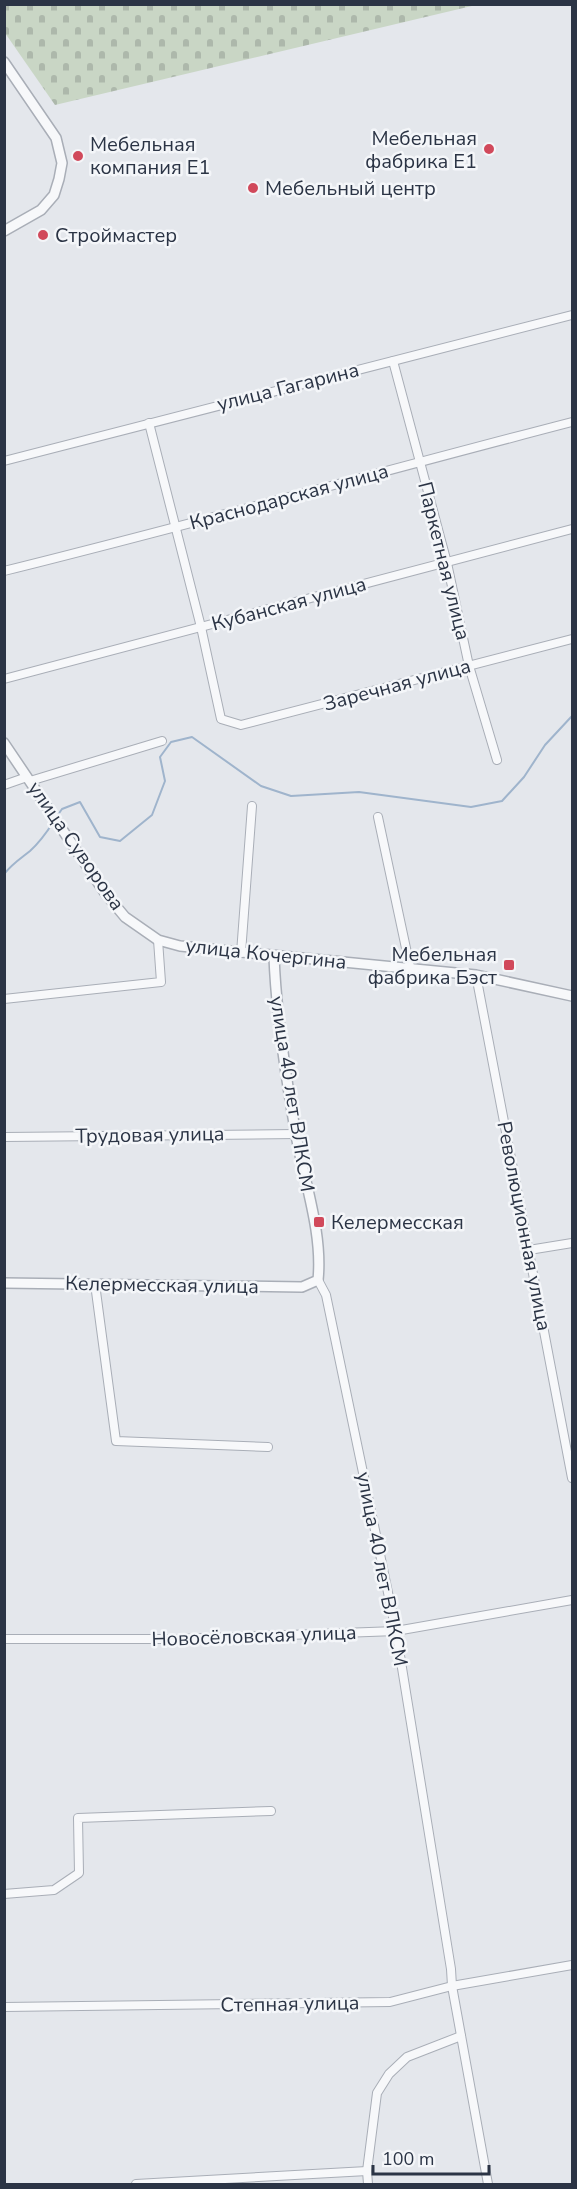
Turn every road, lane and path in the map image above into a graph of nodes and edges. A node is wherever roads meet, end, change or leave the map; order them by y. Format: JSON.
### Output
{"nodes":[{"id":1,"x":4,"y":62,"type":"edge"},
{"id":2,"x":4,"y":231,"type":"edge"},
{"id":3,"x":573,"y":315,"type":"edge"},
{"id":4,"x":393,"y":361,"type":"junction"},
{"id":5,"x":573,"y":422,"type":"edge"},
{"id":6,"x":149,"y":423,"type":"junction"},
{"id":7,"x":4,"y":460,"type":"edge"},
{"id":8,"x":419,"y":461,"type":"junction"},
{"id":9,"x":176,"y":528,"type":"junction"},
{"id":10,"x":573,"y":529,"type":"edge"},
{"id":11,"x":447,"y":563,"type":"junction"},
{"id":12,"x":4,"y":572,"type":"edge"},
{"id":13,"x":201,"y":627,"type":"junction"},
{"id":14,"x":573,"y":639,"type":"edge"},
{"id":15,"x":469,"y":666,"type":"junction"},
{"id":16,"x":4,"y":679,"type":"edge"},
{"id":17,"x":162,"y":741,"type":"dead end"},
{"id":18,"x":4,"y":743,"type":"edge"},
{"id":19,"x":496,"y":760,"type":"dead end"},
{"id":20,"x":29,"y":779,"type":"junction"},
{"id":21,"x":4,"y":785,"type":"edge"},
{"id":22,"x":252,"y":806,"type":"dead end"},
{"id":23,"x":378,"y":817,"type":"dead end"},
{"id":24,"x":158,"y":940,"type":"junction"},
{"id":25,"x":241,"y":953,"type":"junction"},
{"id":26,"x":274,"y":957,"type":"junction"},
{"id":27,"x":410,"y":967,"type":"junction"},
{"id":28,"x":476,"y":975,"type":"junction"},
{"id":29,"x":573,"y":996,"type":"edge"},
{"id":30,"x":4,"y":999,"type":"edge"},
{"id":31,"x":296,"y":1134,"type":"junction"},
{"id":32,"x":4,"y":1137,"type":"edge"},
{"id":33,"x":573,"y":1243,"type":"edge"},
{"id":34,"x":529,"y":1250,"type":"junction"},
{"id":35,"x":318,"y":1280,"type":"junction"},
{"id":36,"x":4,"y":1283,"type":"edge"},
{"id":37,"x":96,"y":1284,"type":"junction"},
{"id":38,"x":268,"y":1447,"type":"dead end"},
{"id":39,"x":573,"y":1478,"type":"edge"},
{"id":40,"x":573,"y":1600,"type":"edge"},
{"id":41,"x":396,"y":1631,"type":"junction"},
{"id":42,"x":4,"y":1639,"type":"edge"},
{"id":43,"x":271,"y":1811,"type":"dead end"},
{"id":44,"x":4,"y":1894,"type":"edge"},
{"id":45,"x":573,"y":1965,"type":"edge"},
{"id":46,"x":452,"y":1986,"type":"junction"},
{"id":47,"x":4,"y":2007,"type":"edge"},
{"id":48,"x":460,"y":2036,"type":"junction"},
{"id":49,"x":368,"y":2171,"type":"junction"},
{"id":50,"x":136,"y":2184,"type":"edge"},
{"id":51,"x":368,"y":2184,"type":"edge"},
{"id":52,"x":488,"y":2184,"type":"edge"}],
"edges":[{"from":1,"to":2,"type":"street"},
{"from":3,"to":4,"type":"street","name":"улица Гагарина"},
{"from":4,"to":6,"type":"street","name":"улица Гагарина"},
{"from":4,"to":8,"type":"street","name":"Паркетная улица"},
{"from":5,"to":8,"type":"street","name":"Краснодарская улица"},
{"from":6,"to":7,"type":"street","name":"улица Гагарина"},
{"from":6,"to":9,"type":"street"},
{"from":8,"to":9,"type":"street","name":"Краснодарская улица"},
{"from":8,"to":11,"type":"street","name":"Паркетная улица"},
{"from":9,"to":12,"type":"street","name":"Краснодарская улица"},
{"from":9,"to":13,"type":"street"},
{"from":10,"to":11,"type":"street","name":"Кубанская улица"},
{"from":11,"to":13,"type":"street","name":"Кубанская улица"},
{"from":11,"to":15,"type":"street","name":"Паркетная улица"},
{"from":13,"to":15,"type":"street","name":"Заречная улица"},
{"from":13,"to":16,"type":"street","name":"Кубанская улица"},
{"from":14,"to":15,"type":"street","name":"Заречная улица"},
{"from":15,"to":19,"type":"street","name":"Паркетная улица"},
{"from":17,"to":20,"type":"street"},
{"from":18,"to":20,"type":"street","name":"улица Суворова"},
{"from":20,"to":21,"type":"street"},
{"from":20,"to":24,"type":"street","name":"улица Суворова"},
{"from":22,"to":25,"type":"street"},
{"from":23,"to":27,"type":"street"},
{"from":24,"to":25,"type":"street","name":"улица Кочергина"},
{"from":24,"to":30,"type":"street","name":"улица Кочергина"},
{"from":25,"to":26,"type":"street","name":"улица Кочергина"},
{"from":26,"to":27,"type":"street","name":"улица Кочергина"},
{"from":26,"to":31,"type":"street","name":"улица 40 лет ВЛКСМ"},
{"from":27,"to":28,"type":"street","name":"улица Кочергина"},
{"from":28,"to":29,"type":"street","name":"улица Кочергина"},
{"from":28,"to":34,"type":"street","name":"Революционная улица"},
{"from":31,"to":32,"type":"street","name":"Трудовая улица"},
{"from":31,"to":35,"type":"street","name":"улица 40 лет ВЛКСМ"},
{"from":33,"to":34,"type":"street"},
{"from":34,"to":39,"type":"street","name":"Революционная улица"},
{"from":35,"to":37,"type":"street","name":"Келермесская улица"},
{"from":35,"to":41,"type":"street","name":"улица 40 лет ВЛКСМ"},
{"from":36,"to":37,"type":"street","name":"Келермесская улица"},
{"from":37,"to":38,"type":"street"},
{"from":40,"to":41,"type":"street","name":"Новосёловская улица"},
{"from":41,"to":42,"type":"street","name":"Новосёловская улица"},
{"from":41,"to":46,"type":"street","name":"улица 40 лет ВЛКСМ"},
{"from":43,"to":44,"type":"street"},
{"from":45,"to":46,"type":"street","name":"Степная улица"},
{"from":46,"to":47,"type":"street","name":"Степная улица"},
{"from":46,"to":48,"type":"street","name":"улица 40 лет ВЛКСМ"},
{"from":48,"to":49,"type":"street"},
{"from":48,"to":52,"type":"street","name":"улица 40 лет ВЛКСМ"},
{"from":49,"to":50,"type":"street"},
{"from":49,"to":51,"type":"street"}]}
